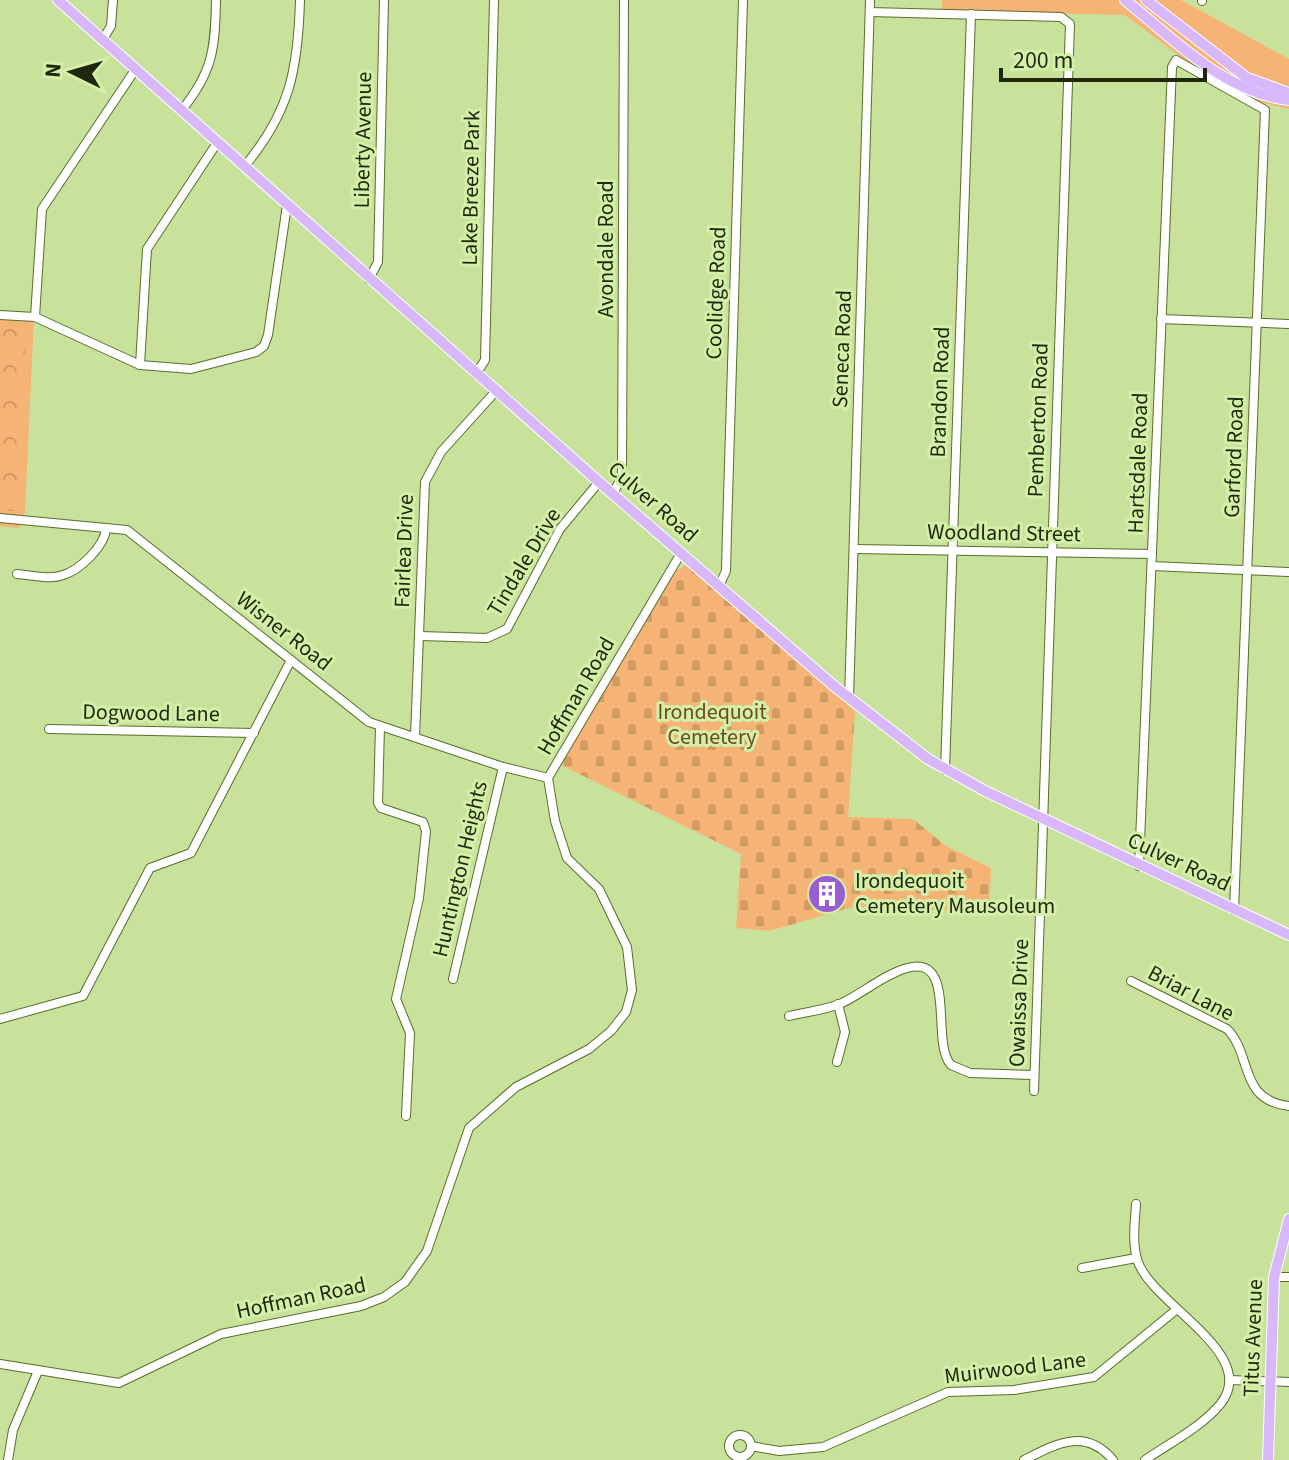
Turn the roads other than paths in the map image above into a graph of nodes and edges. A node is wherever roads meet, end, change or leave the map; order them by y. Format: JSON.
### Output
{"nodes":[{"id":1,"x":58,"y":0,"type":"edge"},
{"id":2,"x":113,"y":0,"type":"edge"},
{"id":3,"x":216,"y":0,"type":"edge"},
{"id":4,"x":300,"y":0,"type":"edge"},
{"id":5,"x":384,"y":0,"type":"edge"},
{"id":6,"x":494,"y":0,"type":"edge"},
{"id":7,"x":624,"y":0,"type":"edge"},
{"id":8,"x":743,"y":0,"type":"edge"},
{"id":9,"x":870,"y":0,"type":"edge"},
{"id":10,"x":1125,"y":0,"type":"edge"},
{"id":11,"x":1146,"y":0,"type":"edge"},
{"id":12,"x":870,"y":12,"type":"junction"},
{"id":13,"x":971,"y":14,"type":"junction"},
{"id":14,"x":103,"y":39,"type":"junction"},
{"id":15,"x":1173,"y":61,"type":"joint"},
{"id":16,"x":135,"y":70,"type":"junction"},
{"id":17,"x":1289,"y":93,"type":"edge"},
{"id":18,"x":1289,"y":100,"type":"edge"},
{"id":19,"x":181,"y":111,"type":"junction"},
{"id":20,"x":217,"y":143,"type":"junction"},
{"id":21,"x":244,"y":167,"type":"junction"},
{"id":22,"x":287,"y":205,"type":"junction"},
{"id":23,"x":369,"y":279,"type":"junction"},
{"id":24,"x":0,"y":315,"type":"edge"},
{"id":25,"x":35,"y":317,"type":"junction"},
{"id":26,"x":1161,"y":319,"type":"junction"},
{"id":27,"x":1257,"y":322,"type":"junction"},
{"id":28,"x":1289,"y":324,"type":"edge"},
{"id":29,"x":140,"y":365,"type":"junction"},
{"id":30,"x":476,"y":374,"type":"junction"},
{"id":31,"x":496,"y":391,"type":"junction"},
{"id":32,"x":599,"y":482,"type":"junction"},
{"id":33,"x":613,"y":494,"type":"junction"},
{"id":34,"x":1,"y":518,"type":"edge"},
{"id":35,"x":106,"y":528,"type":"junction"},
{"id":36,"x":855,"y":549,"type":"junction"},
{"id":37,"x":953,"y":550,"type":"junction"},
{"id":38,"x":1052,"y":551,"type":"junction"},
{"id":39,"x":681,"y":553,"type":"junction"},
{"id":40,"x":1152,"y":554,"type":"junction"},
{"id":41,"x":1152,"y":566,"type":"junction"},
{"id":42,"x":1248,"y":570,"type":"junction"},
{"id":43,"x":1289,"y":572,"type":"edge"},
{"id":44,"x":17,"y":574,"type":"dead end"},
{"id":45,"x":719,"y":586,"type":"junction"},
{"id":46,"x":420,"y":636,"type":"junction"},
{"id":47,"x":291,"y":660,"type":"junction"},
{"id":48,"x":849,"y":699,"type":"junction"},
{"id":49,"x":380,"y":726,"type":"junction"},
{"id":50,"x":49,"y":729,"type":"dead end"},
{"id":51,"x":254,"y":733,"type":"junction"},
{"id":52,"x":415,"y":737,"type":"junction"},
{"id":53,"x":503,"y":767,"type":"junction"},
{"id":54,"x":945,"y":770,"type":"junction"},
{"id":55,"x":548,"y":778,"type":"junction"},
{"id":56,"x":1044,"y":821,"type":"junction"},
{"id":57,"x":1139,"y":866,"type":"junction"},
{"id":58,"x":1234,"y":910,"type":"junction"},
{"id":59,"x":1289,"y":935,"type":"edge"},
{"id":60,"x":453,"y":979,"type":"dead end"},
{"id":61,"x":1131,"y":981,"type":"dead end"},
{"id":62,"x":838,"y":1004,"type":"junction"},
{"id":63,"x":789,"y":1016,"type":"dead end"},
{"id":64,"x":0,"y":1019,"type":"edge"},
{"id":65,"x":837,"y":1062,"type":"dead end"},
{"id":66,"x":1034,"y":1075,"type":"junction"},
{"id":67,"x":1034,"y":1091,"type":"dead end"},
{"id":68,"x":1289,"y":1106,"type":"edge"},
{"id":69,"x":406,"y":1116,"type":"dead end"},
{"id":70,"x":1136,"y":1204,"type":"dead end"},
{"id":71,"x":1289,"y":1219,"type":"edge"},
{"id":72,"x":1136,"y":1258,"type":"junction"},
{"id":73,"x":1082,"y":1268,"type":"dead end"},
{"id":74,"x":1274,"y":1277,"type":"junction"},
{"id":75,"x":1289,"y":1277,"type":"edge"},
{"id":76,"x":1176,"y":1310,"type":"junction"},
{"id":77,"x":0,"y":1364,"type":"edge"},
{"id":78,"x":38,"y":1371,"type":"junction"},
{"id":79,"x":1229,"y":1380,"type":"junction"},
{"id":80,"x":1271,"y":1382,"type":"junction"},
{"id":81,"x":1289,"y":1382,"type":"edge"},
{"id":82,"x":751,"y":1446,"type":"dead end"},
{"id":83,"x":8,"y":1460,"type":"edge"},
{"id":84,"x":1024,"y":1460,"type":"edge"},
{"id":85,"x":1113,"y":1460,"type":"edge"},
{"id":86,"x":1145,"y":1460,"type":"edge"},
{"id":87,"x":1268,"y":1460,"type":"edge"}],
"edges":[{"from":1,"to":14,"type":"main road","name":"Culver Road"},
{"from":2,"to":14,"type":"street"},
{"from":3,"to":19,"type":"street"},
{"from":4,"to":21,"type":"street"},
{"from":5,"to":23,"type":"street","name":"Liberty Avenue"},
{"from":6,"to":30,"type":"street","name":"Lake Breeze Park"},
{"from":7,"to":33,"type":"street","name":"Avondale Road"},
{"from":8,"to":45,"type":"street","name":"Coolidge Road"},
{"from":9,"to":12,"type":"street","name":"Seneca Road"},
{"from":10,"to":18,"type":"main road"},
{"from":11,"to":17,"type":"main road"},
{"from":12,"to":13,"type":"street"},
{"from":12,"to":36,"type":"street","name":"Seneca Road"},
{"from":13,"to":37,"type":"street","name":"Brandon Road"},
{"from":13,"to":38,"type":"street","name":"Pemberton Road"},
{"from":14,"to":16,"type":"main road","name":"Culver Road"},
{"from":15,"to":26,"type":"street","name":"Hartsdale Road"},
{"from":15,"to":27,"type":"street","name":"Garford Road"},
{"from":16,"to":19,"type":"main road","name":"Culver Road"},
{"from":16,"to":25,"type":"street"},
{"from":19,"to":20,"type":"main road","name":"Culver Road"},
{"from":20,"to":21,"type":"main road","name":"Culver Road"},
{"from":20,"to":29,"type":"street"},
{"from":21,"to":22,"type":"main road","name":"Culver Road"},
{"from":22,"to":23,"type":"main road","name":"Culver Road"},
{"from":22,"to":29,"type":"street"},
{"from":23,"to":30,"type":"main road","name":"Culver Road"},
{"from":24,"to":25,"type":"street"},
{"from":25,"to":29,"type":"street"},
{"from":26,"to":27,"type":"street"},
{"from":26,"to":40,"type":"street","name":"Hartsdale Road"},
{"from":27,"to":28,"type":"street"},
{"from":27,"to":42,"type":"street","name":"Garford Road"},
{"from":30,"to":31,"type":"main road","name":"Culver Road"},
{"from":31,"to":32,"type":"main road","name":"Culver Road"},
{"from":31,"to":46,"type":"street","name":"Fairlea Drive"},
{"from":32,"to":33,"type":"main road","name":"Culver Road"},
{"from":32,"to":46,"type":"street","name":"Tindale Drive"},
{"from":33,"to":39,"type":"main road","name":"Culver Road"},
{"from":34,"to":35,"type":"street","name":"Wisner Road"},
{"from":35,"to":44,"type":"street"},
{"from":35,"to":47,"type":"street","name":"Wisner Road"},
{"from":36,"to":37,"type":"street","name":"Woodland Street"},
{"from":36,"to":48,"type":"street","name":"Seneca Road"},
{"from":37,"to":38,"type":"street","name":"Woodland Street"},
{"from":37,"to":54,"type":"street","name":"Brandon Road"},
{"from":38,"to":40,"type":"street","name":"Woodland Street"},
{"from":38,"to":56,"type":"street","name":"Pemberton Road"},
{"from":39,"to":45,"type":"main road","name":"Culver Road"},
{"from":39,"to":55,"type":"street","name":"Hoffman Road"},
{"from":40,"to":41,"type":"street","name":"Hartsdale Road"},
{"from":41,"to":42,"type":"street"},
{"from":41,"to":57,"type":"street","name":"Hartsdale Road"},
{"from":42,"to":43,"type":"street"},
{"from":42,"to":58,"type":"street","name":"Garford Road"},
{"from":45,"to":48,"type":"main road","name":"Culver Road"},
{"from":46,"to":52,"type":"street","name":"Fairlea Drive"},
{"from":47,"to":49,"type":"street","name":"Wisner Road"},
{"from":47,"to":51,"type":"street"},
{"from":48,"to":54,"type":"main road","name":"Culver Road"},
{"from":49,"to":52,"type":"street","name":"Wisner Road"},
{"from":49,"to":69,"type":"street"},
{"from":50,"to":51,"type":"street","name":"Dogwood Lane"},
{"from":51,"to":64,"type":"street"},
{"from":52,"to":53,"type":"street","name":"Wisner Road"},
{"from":53,"to":55,"type":"street","name":"Wisner Road"},
{"from":53,"to":60,"type":"street","name":"Huntington Heights"},
{"from":54,"to":56,"type":"main road","name":"Culver Road"},
{"from":55,"to":78,"type":"street","name":"Hoffman Road"},
{"from":56,"to":57,"type":"main road","name":"Culver Road"},
{"from":56,"to":66,"type":"street","name":"Owaissa Drive"},
{"from":57,"to":58,"type":"main road","name":"Culver Road"},
{"from":58,"to":59,"type":"main road","name":"Culver Road"},
{"from":61,"to":68,"type":"street","name":"Briar Lane"},
{"from":62,"to":63,"type":"street"},
{"from":62,"to":65,"type":"street"},
{"from":62,"to":66,"type":"street"},
{"from":66,"to":67,"type":"street","name":"Owaissa Drive"},
{"from":70,"to":72,"type":"street"},
{"from":71,"to":74,"type":"main road","name":"Titus Avenue"},
{"from":72,"to":73,"type":"street"},
{"from":72,"to":76,"type":"street"},
{"from":74,"to":75,"type":"street"},
{"from":74,"to":80,"type":"main road","name":"Titus Avenue"},
{"from":76,"to":79,"type":"street"},
{"from":76,"to":82,"type":"street","name":"Muirwood Lane"},
{"from":77,"to":78,"type":"street","name":"Hoffman Road"},
{"from":78,"to":83,"type":"street"},
{"from":79,"to":80,"type":"street"},
{"from":79,"to":86,"type":"street"},
{"from":80,"to":81,"type":"street"},
{"from":80,"to":87,"type":"main road","name":"Titus Avenue"},
{"from":84,"to":85,"type":"street"}]}
